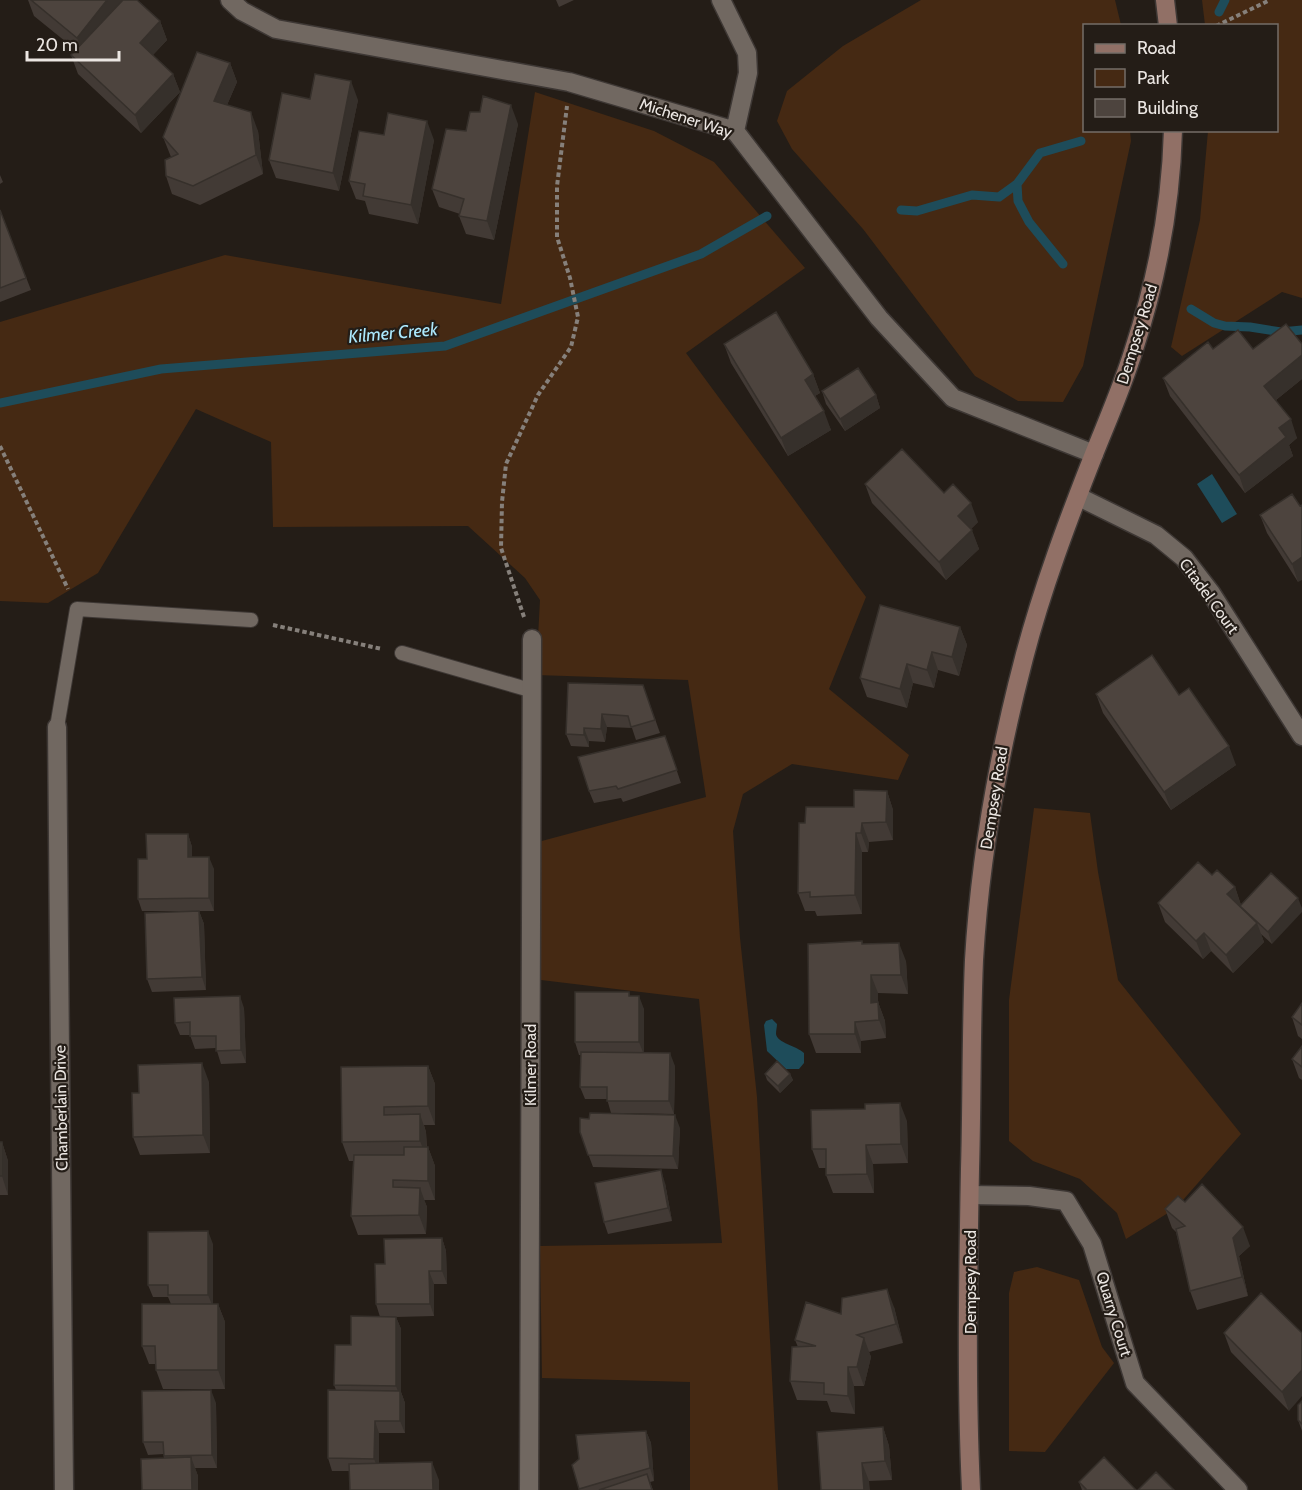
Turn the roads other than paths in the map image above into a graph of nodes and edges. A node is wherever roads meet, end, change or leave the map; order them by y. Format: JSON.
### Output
{"nodes":[{"id":1,"x":230,"y":0,"type":"edge"},
{"id":2,"x":721,"y":0,"type":"edge"},
{"id":3,"x":1165,"y":0,"type":"edge"},
{"id":4,"x":1168,"y":24,"type":"edge"},
{"id":5,"x":735,"y":131,"type":"junction"},
{"id":6,"x":1173,"y":132,"type":"edge"},
{"id":7,"x":1094,"y":454,"type":"junction"},
{"id":8,"x":1079,"y":497,"type":"junction"},
{"id":9,"x":251,"y":620,"type":"road end"},
{"id":10,"x":532,"y":639,"type":"road end"},
{"id":11,"x":402,"y":653,"type":"road end"},
{"id":12,"x":530,"y":690,"type":"junction"},
{"id":13,"x":57,"y":727,"type":"joint"},
{"id":14,"x":1302,"y":736,"type":"edge"},
{"id":15,"x":970,"y":1195,"type":"junction"},
{"id":16,"x":64,"y":1490,"type":"edge"},
{"id":17,"x":529,"y":1490,"type":"edge"},
{"id":18,"x":971,"y":1490,"type":"edge"},
{"id":19,"x":1238,"y":1490,"type":"edge"}],
"edges":[{"from":1,"to":5,"type":"street","name":"Michener Way"},
{"from":2,"to":5,"type":"street"},
{"from":3,"to":4,"type":"street"},
{"from":5,"to":7,"type":"street","name":"Michener Way"},
{"from":6,"to":7,"type":"street","name":"Dempsey Road"},
{"from":7,"to":8,"type":"street","name":"Dempsey Road"},
{"from":8,"to":14,"type":"street","name":"Citadel Court"},
{"from":8,"to":15,"type":"street","name":"Dempsey Road"},
{"from":9,"to":13,"type":"lane"},
{"from":10,"to":12,"type":"street","name":"Kilmer Road"},
{"from":11,"to":12,"type":"lane"},
{"from":12,"to":17,"type":"street","name":"Kilmer Road"},
{"from":13,"to":16,"type":"street","name":"Chamberlain Drive"},
{"from":15,"to":18,"type":"street","name":"Dempsey Road"},
{"from":15,"to":19,"type":"street","name":"Quarry Court"}]}
